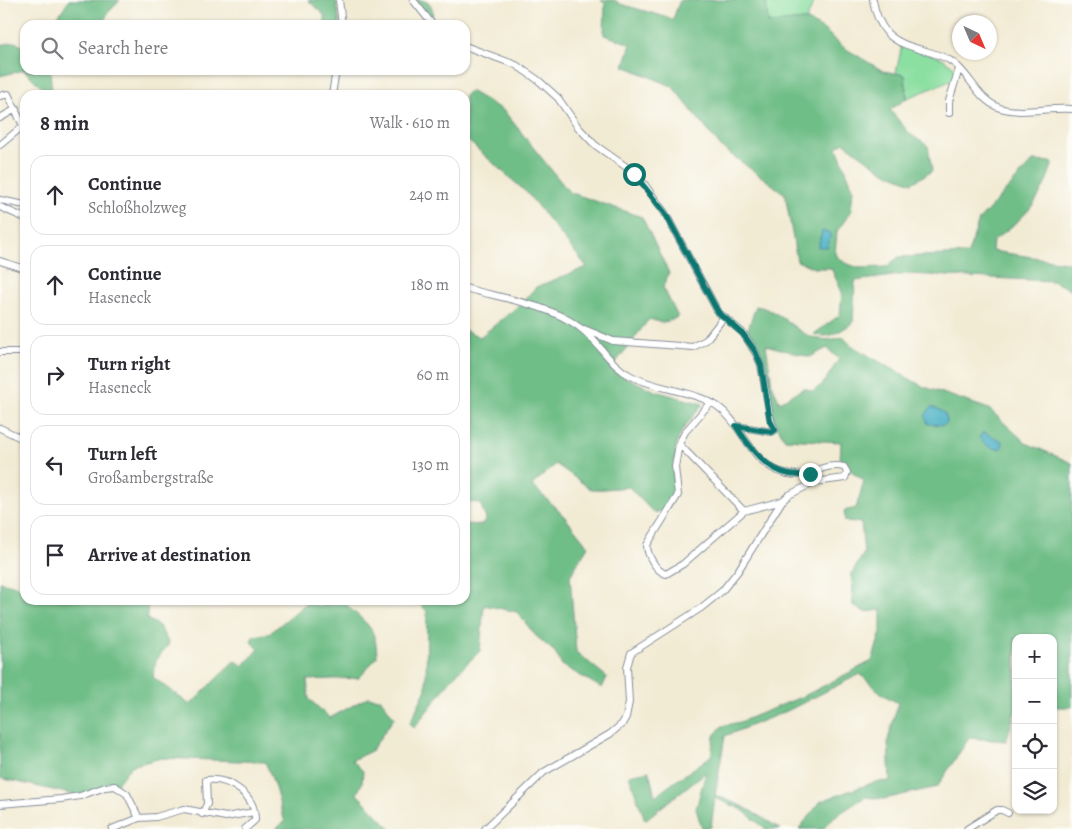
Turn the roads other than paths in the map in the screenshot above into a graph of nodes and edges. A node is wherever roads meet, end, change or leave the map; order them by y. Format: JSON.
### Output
{"nodes":[{"id":1,"x":338,"y":0,"type":"edge"},
{"id":2,"x":413,"y":0,"type":"edge"},
{"id":3,"x":872,"y":0,"type":"edge"},
{"id":4,"x":342,"y":20,"type":"edge"},
{"id":5,"x":429,"y":20,"type":"edge"},
{"id":6,"x":470,"y":48,"type":"edge"},
{"id":7,"x":960,"y":69,"type":"junction"},
{"id":8,"x":335,"y":75,"type":"edge"},
{"id":9,"x":333,"y":90,"type":"edge"},
{"id":10,"x":0,"y":96,"type":"edge"},
{"id":11,"x":16,"y":109,"type":"junction"},
{"id":12,"x":1072,"y":109,"type":"edge"},
{"id":13,"x":949,"y":113,"type":"dead end"},
{"id":14,"x":0,"y":118,"type":"edge"},
{"id":15,"x":20,"y":119,"type":"edge"},
{"id":16,"x":20,"y":129,"type":"edge"},
{"id":17,"x":0,"y":145,"type":"edge"},
{"id":18,"x":0,"y":200,"type":"edge"},
{"id":19,"x":20,"y":204,"type":"edge"},
{"id":20,"x":0,"y":207,"type":"edge"},
{"id":21,"x":20,"y":216,"type":"edge"},
{"id":22,"x":0,"y":262,"type":"edge"},
{"id":23,"x":20,"y":267,"type":"edge"},
{"id":24,"x":470,"y":289,"type":"edge"},
{"id":25,"x":724,"y":317,"type":"junction"},
{"id":26,"x":579,"y":327,"type":"junction"},
{"id":27,"x":0,"y":352,"type":"edge"},
{"id":28,"x":20,"y":352,"type":"edge"},
{"id":29,"x":710,"y":403,"type":"junction"},
{"id":30,"x":736,"y":426,"type":"junction"},
{"id":31,"x":0,"y":428,"type":"edge"},
{"id":32,"x":20,"y":438,"type":"edge"},
{"id":33,"x":679,"y":444,"type":"junction"},
{"id":34,"x":782,"y":501,"type":"junction"},
{"id":35,"x":744,"y":511,"type":"junction"},
{"id":36,"x":0,"y":804,"type":"edge"},
{"id":37,"x":254,"y":812,"type":"junction"},
{"id":38,"x":1008,"y":813,"type":"dead end"},
{"id":39,"x":202,"y":814,"type":"junction"},
{"id":40,"x":139,"y":818,"type":"junction"},
{"id":41,"x":112,"y":829,"type":"edge"},
{"id":42,"x":245,"y":829,"type":"edge"},
{"id":43,"x":485,"y":829,"type":"edge"},
{"id":44,"x":967,"y":829,"type":"edge"}],
"edges":[{"from":1,"to":4,"type":"street"},
{"from":2,"to":5,"type":"street"},
{"from":3,"to":7,"type":"street"},
{"from":6,"to":25,"type":"street"},
{"from":7,"to":12,"type":"street"},
{"from":7,"to":13,"type":"street"},
{"from":8,"to":9,"type":"street"},
{"from":10,"to":11,"type":"street"},
{"from":11,"to":14,"type":"street"},
{"from":11,"to":15,"type":"street"},
{"from":16,"to":17,"type":"street"},
{"from":18,"to":19,"type":"street"},
{"from":20,"to":21,"type":"street"},
{"from":22,"to":23,"type":"street"},
{"from":24,"to":26,"type":"street"},
{"from":25,"to":26,"type":"street"},
{"from":25,"to":30,"type":"street"},
{"from":26,"to":29,"type":"street"},
{"from":27,"to":28,"type":"street"},
{"from":29,"to":30,"type":"street"},
{"from":29,"to":33,"type":"street"},
{"from":30,"to":34,"type":"street"},
{"from":31,"to":32,"type":"street"},
{"from":33,"to":35,"type":"street"},
{"from":33,"to":35,"type":"street"},
{"from":34,"to":35,"type":"street"},
{"from":34,"to":43,"type":"street"},
{"from":36,"to":40,"type":"street"},
{"from":37,"to":39,"type":"street"},
{"from":37,"to":39,"type":"street"},
{"from":37,"to":42,"type":"street"},
{"from":38,"to":44,"type":"street"},
{"from":39,"to":40,"type":"street"},
{"from":40,"to":41,"type":"street"}]}
